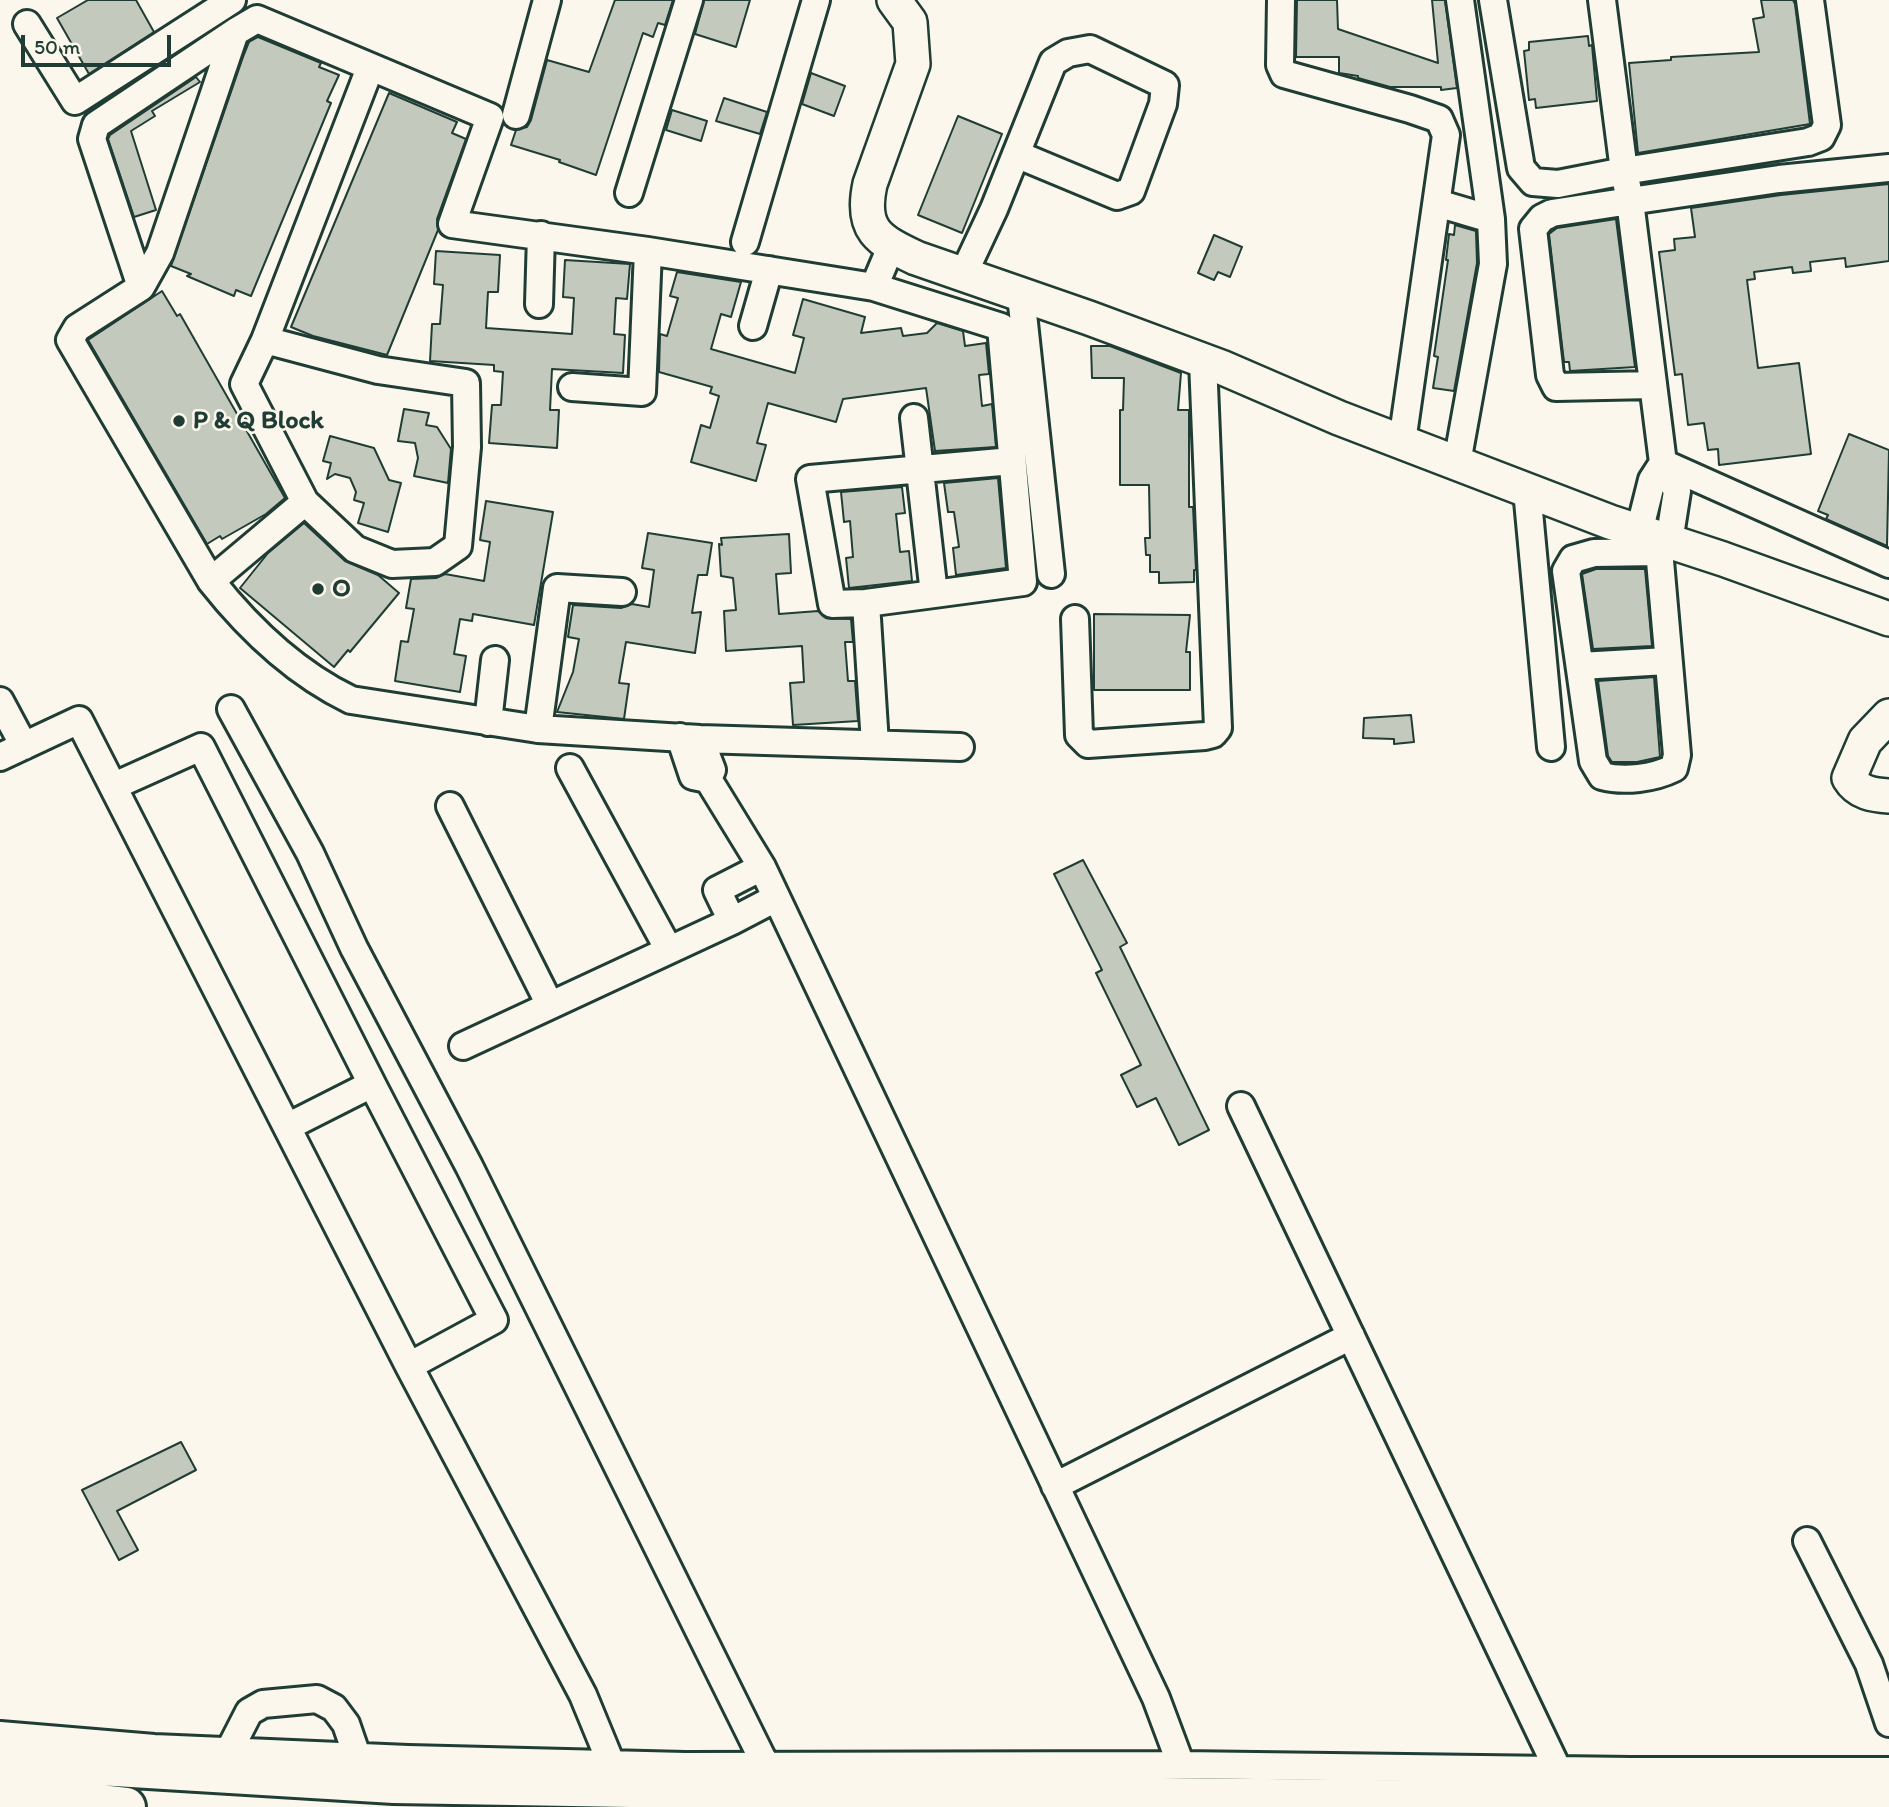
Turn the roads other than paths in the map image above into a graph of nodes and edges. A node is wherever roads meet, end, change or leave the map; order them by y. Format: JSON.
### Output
{"nodes":[{"id":1,"x":547,"y":0,"type":"edge"},
{"id":2,"x":689,"y":0,"type":"edge"},
{"id":3,"x":816,"y":0,"type":"edge"},
{"id":4,"x":894,"y":0,"type":"edge"},
{"id":5,"x":1280,"y":0,"type":"edge"},
{"id":6,"x":1460,"y":0,"type":"edge"},
{"id":7,"x":1493,"y":0,"type":"edge"},
{"id":8,"x":1602,"y":0,"type":"edge"},
{"id":9,"x":1810,"y":0,"type":"edge"},
{"id":10,"x":219,"y":3,"type":"edge"},
{"id":11,"x":27,"y":24,"type":"dead end"},
{"id":12,"x":236,"y":32,"type":"junction"},
{"id":13,"x":370,"y":68,"type":"junction"},
{"id":14,"x":516,"y":115,"type":"dead end"},
{"id":15,"x":1016,"y":155,"type":"junction"},
{"id":16,"x":1889,"y":168,"type":"edge"},
{"id":17,"x":1624,"y":171,"type":"junction"},
{"id":18,"x":629,"y":193,"type":"dead end"},
{"id":19,"x":1630,"y":201,"type":"junction"},
{"id":20,"x":1437,"y":203,"type":"junction"},
{"id":21,"x":1491,"y":219,"type":"junction"},
{"id":22,"x":541,"y":236,"type":"junction"},
{"id":23,"x":745,"y":242,"type":"dead end"},
{"id":24,"x":891,"y":247,"type":"junction"},
{"id":25,"x":648,"y":251,"type":"junction"},
{"id":26,"x":769,"y":270,"type":"junction"},
{"id":27,"x":963,"y":275,"type":"junction"},
{"id":28,"x":141,"y":287,"type":"junction"},
{"id":29,"x":874,"y":287,"type":"junction"},
{"id":30,"x":1021,"y":295,"type":"junction"},
{"id":31,"x":539,"y":304,"type":"dead end"},
{"id":32,"x":753,"y":326,"type":"dead end"},
{"id":33,"x":265,"y":340,"type":"junction"},
{"id":34,"x":1203,"y":361,"type":"junction"},
{"id":35,"x":1653,"y":385,"type":"junction"},
{"id":36,"x":572,"y":387,"type":"dead end"},
{"id":37,"x":914,"y":418,"type":"dead end"},
{"id":38,"x":1402,"y":442,"type":"junction"},
{"id":39,"x":1012,"y":461,"type":"junction"},
{"id":40,"x":1457,"y":463,"type":"junction"},
{"id":41,"x":1663,"y":463,"type":"junction"},
{"id":42,"x":919,"y":470,"type":"junction"},
{"id":43,"x":1527,"y":490,"type":"junction"},
{"id":44,"x":305,"y":502,"type":"junction"},
{"id":45,"x":1656,"y":541,"type":"junction"},
{"id":46,"x":1889,"y":564,"type":"edge"},
{"id":47,"x":1051,"y":574,"type":"dead end"},
{"id":48,"x":211,"y":581,"type":"junction"},
{"id":49,"x":622,"y":592,"type":"dead end"},
{"id":50,"x":934,"y":594,"type":"junction"},
{"id":51,"x":866,"y":603,"type":"junction"},
{"id":52,"x":1889,"y":619,"type":"edge"},
{"id":53,"x":1075,"y":620,"type":"dead end"},
{"id":54,"x":495,"y":660,"type":"dead end"},
{"id":55,"x":1667,"y":662,"type":"junction"},
{"id":56,"x":1580,"y":666,"type":"junction"},
{"id":57,"x":0,"y":701,"type":"edge"},
{"id":58,"x":231,"y":709,"type":"dead end"},
{"id":59,"x":1889,"y":716,"type":"edge"},
{"id":60,"x":488,"y":722,"type":"junction"},
{"id":61,"x":538,"y":729,"type":"junction"},
{"id":62,"x":690,"y":738,"type":"junction"},
{"id":63,"x":875,"y":744,"type":"junction"},
{"id":64,"x":24,"y":746,"type":"junction"},
{"id":65,"x":960,"y":747,"type":"dead end"},
{"id":66,"x":1551,"y":747,"type":"dead end"},
{"id":67,"x":0,"y":757,"type":"edge"},
{"id":68,"x":570,"y":768,"type":"dead end"},
{"id":69,"x":114,"y":786,"type":"junction"},
{"id":70,"x":1889,"y":796,"type":"edge"},
{"id":71,"x":450,"y":806,"type":"dead end"},
{"id":72,"x":762,"y":867,"type":"junction"},
{"id":73,"x":776,"y":898,"type":"junction"},
{"id":74,"x":732,"y":921,"type":"junction"},
{"id":75,"x":669,"y":950,"type":"junction"},
{"id":76,"x":550,"y":1005,"type":"junction"},
{"id":77,"x":463,"y":1046,"type":"dead end"},
{"id":78,"x":372,"y":1084,"type":"junction"},
{"id":79,"x":1241,"y":1106,"type":"dead end"},
{"id":80,"x":287,"y":1127,"type":"junction"},
{"id":81,"x":1351,"y":1336,"type":"junction"},
{"id":82,"x":409,"y":1366,"type":"junction"},
{"id":83,"x":1055,"y":1486,"type":"junction"},
{"id":84,"x":1807,"y":1541,"type":"dead end"},
{"id":85,"x":1889,"y":1723,"type":"edge"},
{"id":86,"x":0,"y":1735,"type":"edge"},
{"id":87,"x":229,"y":1751,"type":"junction"},
{"id":88,"x":357,"y":1756,"type":"junction"},
{"id":89,"x":0,"y":1760,"type":"edge"},
{"id":90,"x":611,"y":1763,"type":"junction"},
{"id":91,"x":1181,"y":1765,"type":"junction"},
{"id":92,"x":766,"y":1766,"type":"junction"},
{"id":93,"x":1558,"y":1770,"type":"junction"},
{"id":94,"x":1889,"y":1771,"type":"edge"},
{"id":95,"x":394,"y":1783,"type":"edge"},
{"id":96,"x":0,"y":1793,"type":"edge"},
{"id":97,"x":1889,"y":1801,"type":"edge"},
{"id":98,"x":127,"y":1807,"type":"edge"}],
"edges":[{"from":1,"to":14,"type":"street"},
{"from":2,"to":18,"type":"street"},
{"from":3,"to":23,"type":"street"},
{"from":4,"to":24,"type":"main road"},
{"from":5,"to":20,"type":"street"},
{"from":6,"to":21,"type":"street"},
{"from":7,"to":17,"type":"street"},
{"from":8,"to":17,"type":"street"},
{"from":9,"to":17,"type":"street"},
{"from":10,"to":11,"type":"street"},
{"from":12,"to":13,"type":"street"},
{"from":12,"to":28,"type":"street"},
{"from":12,"to":28,"type":"street"},
{"from":13,"to":22,"type":"street"},
{"from":13,"to":33,"type":"street"},
{"from":15,"to":15,"type":"street"},
{"from":15,"to":27,"type":"street"},
{"from":16,"to":19,"type":"street"},
{"from":17,"to":19,"type":"street"},
{"from":19,"to":35,"type":"street"},
{"from":19,"to":35,"type":"street"},
{"from":20,"to":21,"type":"street"},
{"from":20,"to":38,"type":"street"},
{"from":21,"to":40,"type":"street"},
{"from":22,"to":25,"type":"street"},
{"from":22,"to":31,"type":"street"},
{"from":24,"to":27,"type":"main road"},
{"from":24,"to":29,"type":"street"},
{"from":25,"to":26,"type":"street"},
{"from":25,"to":36,"type":"street"},
{"from":26,"to":29,"type":"street"},
{"from":26,"to":32,"type":"street"},
{"from":27,"to":30,"type":"main road"},
{"from":28,"to":48,"type":"street"},
{"from":29,"to":39,"type":"street"},
{"from":30,"to":34,"type":"main road"},
{"from":30,"to":47,"type":"street"},
{"from":33,"to":44,"type":"street"},
{"from":33,"to":44,"type":"street"},
{"from":34,"to":38,"type":"main road"},
{"from":34,"to":53,"type":"street"},
{"from":35,"to":41,"type":"street"},
{"from":37,"to":42,"type":"street"},
{"from":38,"to":40,"type":"main road"},
{"from":39,"to":42,"type":"street"},
{"from":39,"to":50,"type":"street"},
{"from":40,"to":43,"type":"main road"},
{"from":41,"to":45,"type":"street"},
{"from":41,"to":46,"type":"street"},
{"from":42,"to":50,"type":"street"},
{"from":42,"to":51,"type":"street"},
{"from":43,"to":45,"type":"main road"},
{"from":43,"to":66,"type":"street"},
{"from":44,"to":48,"type":"street"},
{"from":45,"to":52,"type":"main road"},
{"from":45,"to":55,"type":"street"},
{"from":45,"to":56,"type":"street"},
{"from":48,"to":60,"type":"street"},
{"from":49,"to":61,"type":"street"},
{"from":50,"to":51,"type":"street"},
{"from":51,"to":63,"type":"street"},
{"from":54,"to":60,"type":"street"},
{"from":55,"to":56,"type":"street"},
{"from":55,"to":56,"type":"street"},
{"from":57,"to":64,"type":"street"},
{"from":58,"to":92,"type":"street"},
{"from":59,"to":70,"type":"main road"},
{"from":60,"to":61,"type":"street"},
{"from":61,"to":62,"type":"street"},
{"from":62,"to":63,"type":"street"},
{"from":62,"to":72,"type":"street"},
{"from":63,"to":65,"type":"street"},
{"from":64,"to":67,"type":"street"},
{"from":64,"to":69,"type":"street"},
{"from":68,"to":75,"type":"street"},
{"from":69,"to":78,"type":"street"},
{"from":69,"to":80,"type":"street"},
{"from":71,"to":76,"type":"street"},
{"from":72,"to":73,"type":"street"},
{"from":72,"to":74,"type":"street"},
{"from":73,"to":74,"type":"street"},
{"from":73,"to":83,"type":"street"},
{"from":74,"to":75,"type":"street"},
{"from":75,"to":76,"type":"street"},
{"from":76,"to":77,"type":"street"},
{"from":78,"to":80,"type":"street"},
{"from":78,"to":82,"type":"street"},
{"from":79,"to":81,"type":"street"},
{"from":80,"to":82,"type":"street"},
{"from":81,"to":83,"type":"street"},
{"from":81,"to":93,"type":"street"},
{"from":82,"to":90,"type":"street"},
{"from":83,"to":91,"type":"street"},
{"from":84,"to":85,"type":"street"},
{"from":86,"to":87,"type":"street"},
{"from":87,"to":88,"type":"street"},
{"from":87,"to":88,"type":"street"},
{"from":88,"to":95,"type":"street"},
{"from":89,"to":95,"type":"highway"},
{"from":90,"to":92,"type":"street"},
{"from":90,"to":95,"type":"street"},
{"from":91,"to":92,"type":"street"},
{"from":91,"to":93,"type":"street"},
{"from":93,"to":94,"type":"street"},
{"from":95,"to":97,"type":"highway"},
{"from":96,"to":98,"type":"highway"}]}
